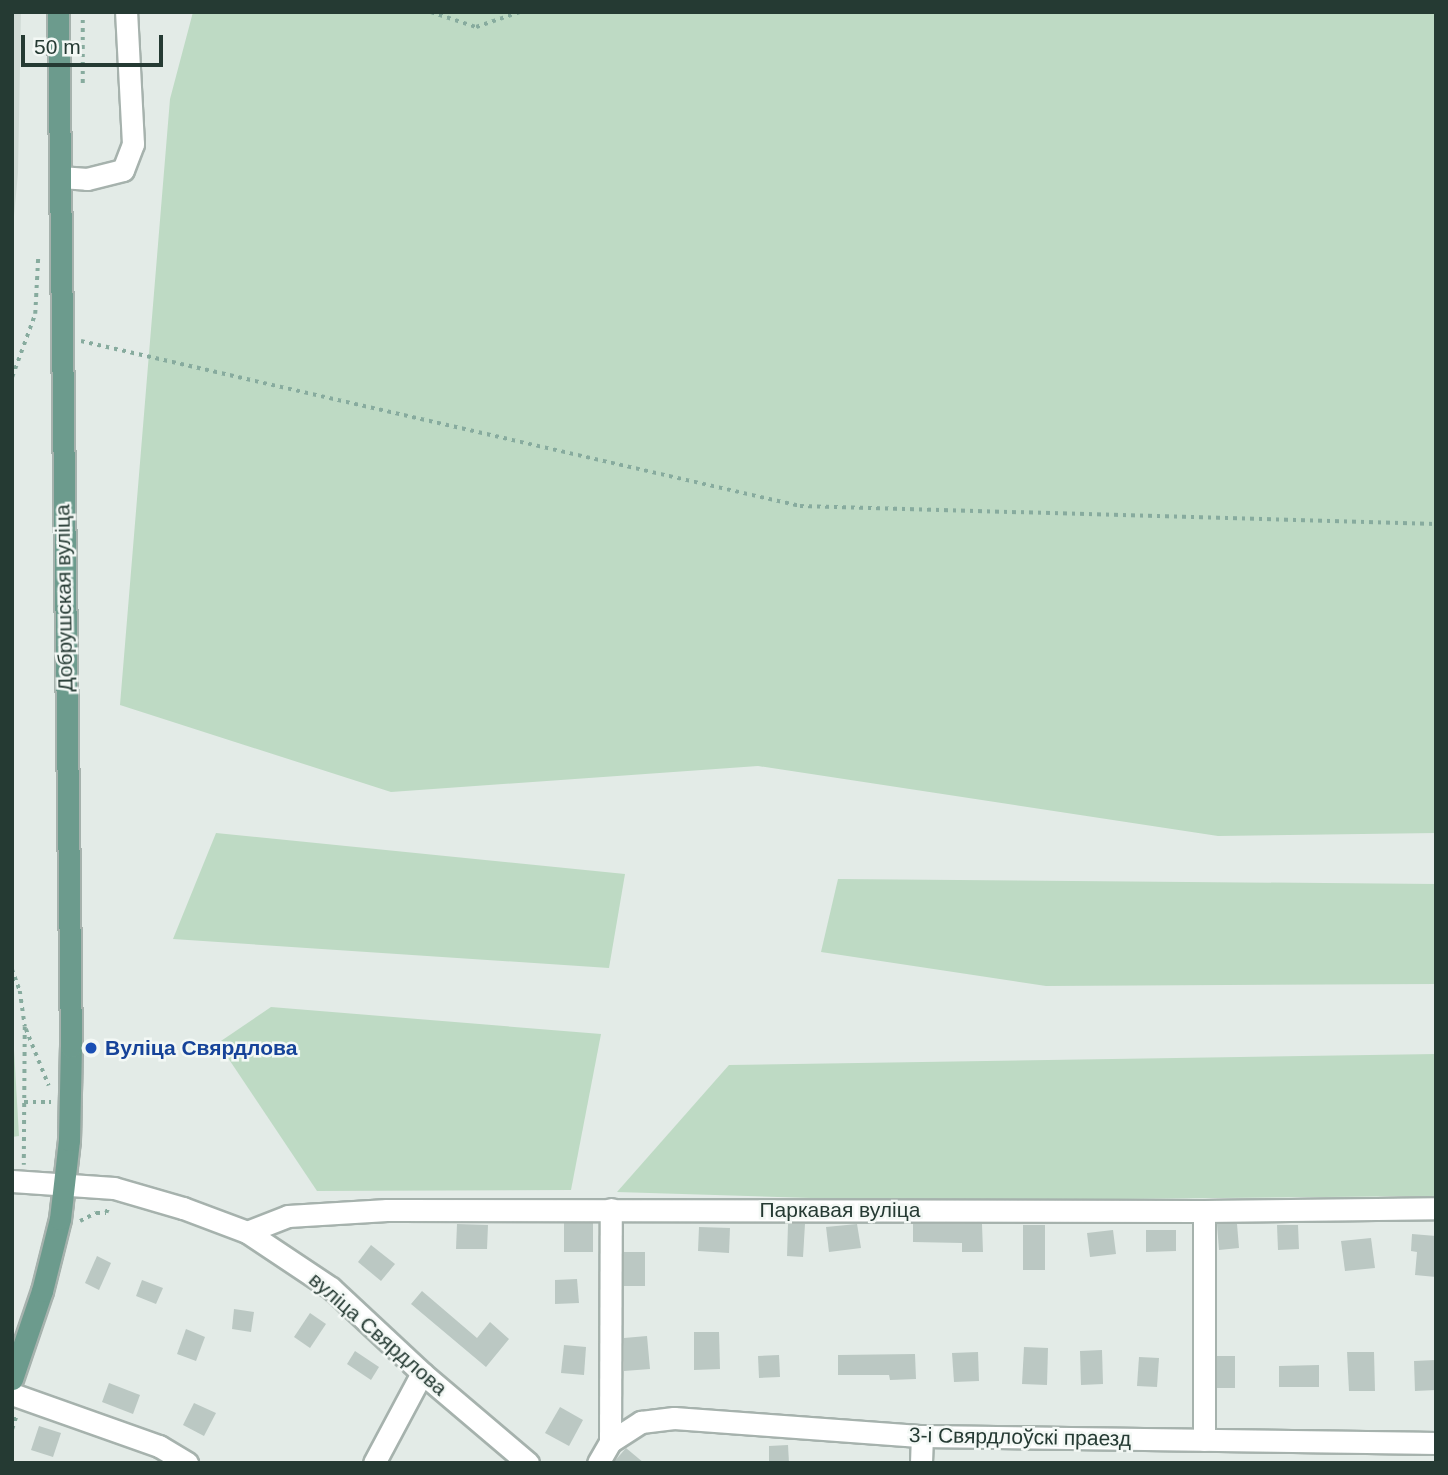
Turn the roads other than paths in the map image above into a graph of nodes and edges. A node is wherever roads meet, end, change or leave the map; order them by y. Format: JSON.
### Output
{"nodes":[{"id":1,"x":58,"y":12,"type":"edge"},
{"id":2,"x":126,"y":12,"type":"edge"},
{"id":3,"x":60,"y":177,"type":"junction"},
{"id":4,"x":18,"y":1181,"type":"edge"},
{"id":5,"x":65,"y":1183,"type":"junction"},
{"id":6,"x":1436,"y":1208,"type":"edge"},
{"id":7,"x":611,"y":1209,"type":"junction"},
{"id":8,"x":1205,"y":1211,"type":"junction"},
{"id":9,"x":247,"y":1232,"type":"junction"},
{"id":10,"x":422,"y":1373,"type":"junction"},
{"id":11,"x":12,"y":1379,"type":"edge"},
{"id":12,"x":12,"y":1394,"type":"edge"},
{"id":13,"x":922,"y":1436,"type":"junction"},
{"id":14,"x":1204,"y":1440,"type":"junction"},
{"id":15,"x":610,"y":1442,"type":"junction"},
{"id":16,"x":1436,"y":1443,"type":"edge"},
{"id":17,"x":187,"y":1463,"type":"edge"},
{"id":18,"x":374,"y":1463,"type":"edge"},
{"id":19,"x":528,"y":1463,"type":"edge"},
{"id":20,"x":598,"y":1463,"type":"edge"},
{"id":21,"x":921,"y":1463,"type":"edge"}],
"edges":[{"from":1,"to":3,"type":"main road","name":"Добрушская вуліца"},
{"from":2,"to":3,"type":"street"},
{"from":3,"to":5,"type":"main road","name":"Добрушская вуліца"},
{"from":4,"to":5,"type":"street","name":"вуліца Свярдлова"},
{"from":5,"to":9,"type":"street","name":"вуліца Свярдлова"},
{"from":5,"to":11,"type":"main road","name":"Добрушская вуліца"},
{"from":6,"to":8,"type":"street","name":"Паркавая вуліца"},
{"from":7,"to":8,"type":"street","name":"Паркавая вуліца"},
{"from":7,"to":9,"type":"street","name":"Паркавая вуліца"},
{"from":7,"to":15,"type":"street"},
{"from":8,"to":14,"type":"street"},
{"from":9,"to":10,"type":"street","name":"вуліца Свярдлова"},
{"from":10,"to":18,"type":"street"},
{"from":10,"to":19,"type":"street","name":"вуліца Свярдлова"},
{"from":12,"to":17,"type":"street"},
{"from":13,"to":14,"type":"street","name":"3-і Свярдлоўскі праезд"},
{"from":13,"to":15,"type":"street","name":"3-і Свярдлоўскі праезд"},
{"from":13,"to":21,"type":"street"},
{"from":14,"to":16,"type":"street","name":"3-і Свярдлоўскі праезд"},
{"from":15,"to":20,"type":"street"}]}
